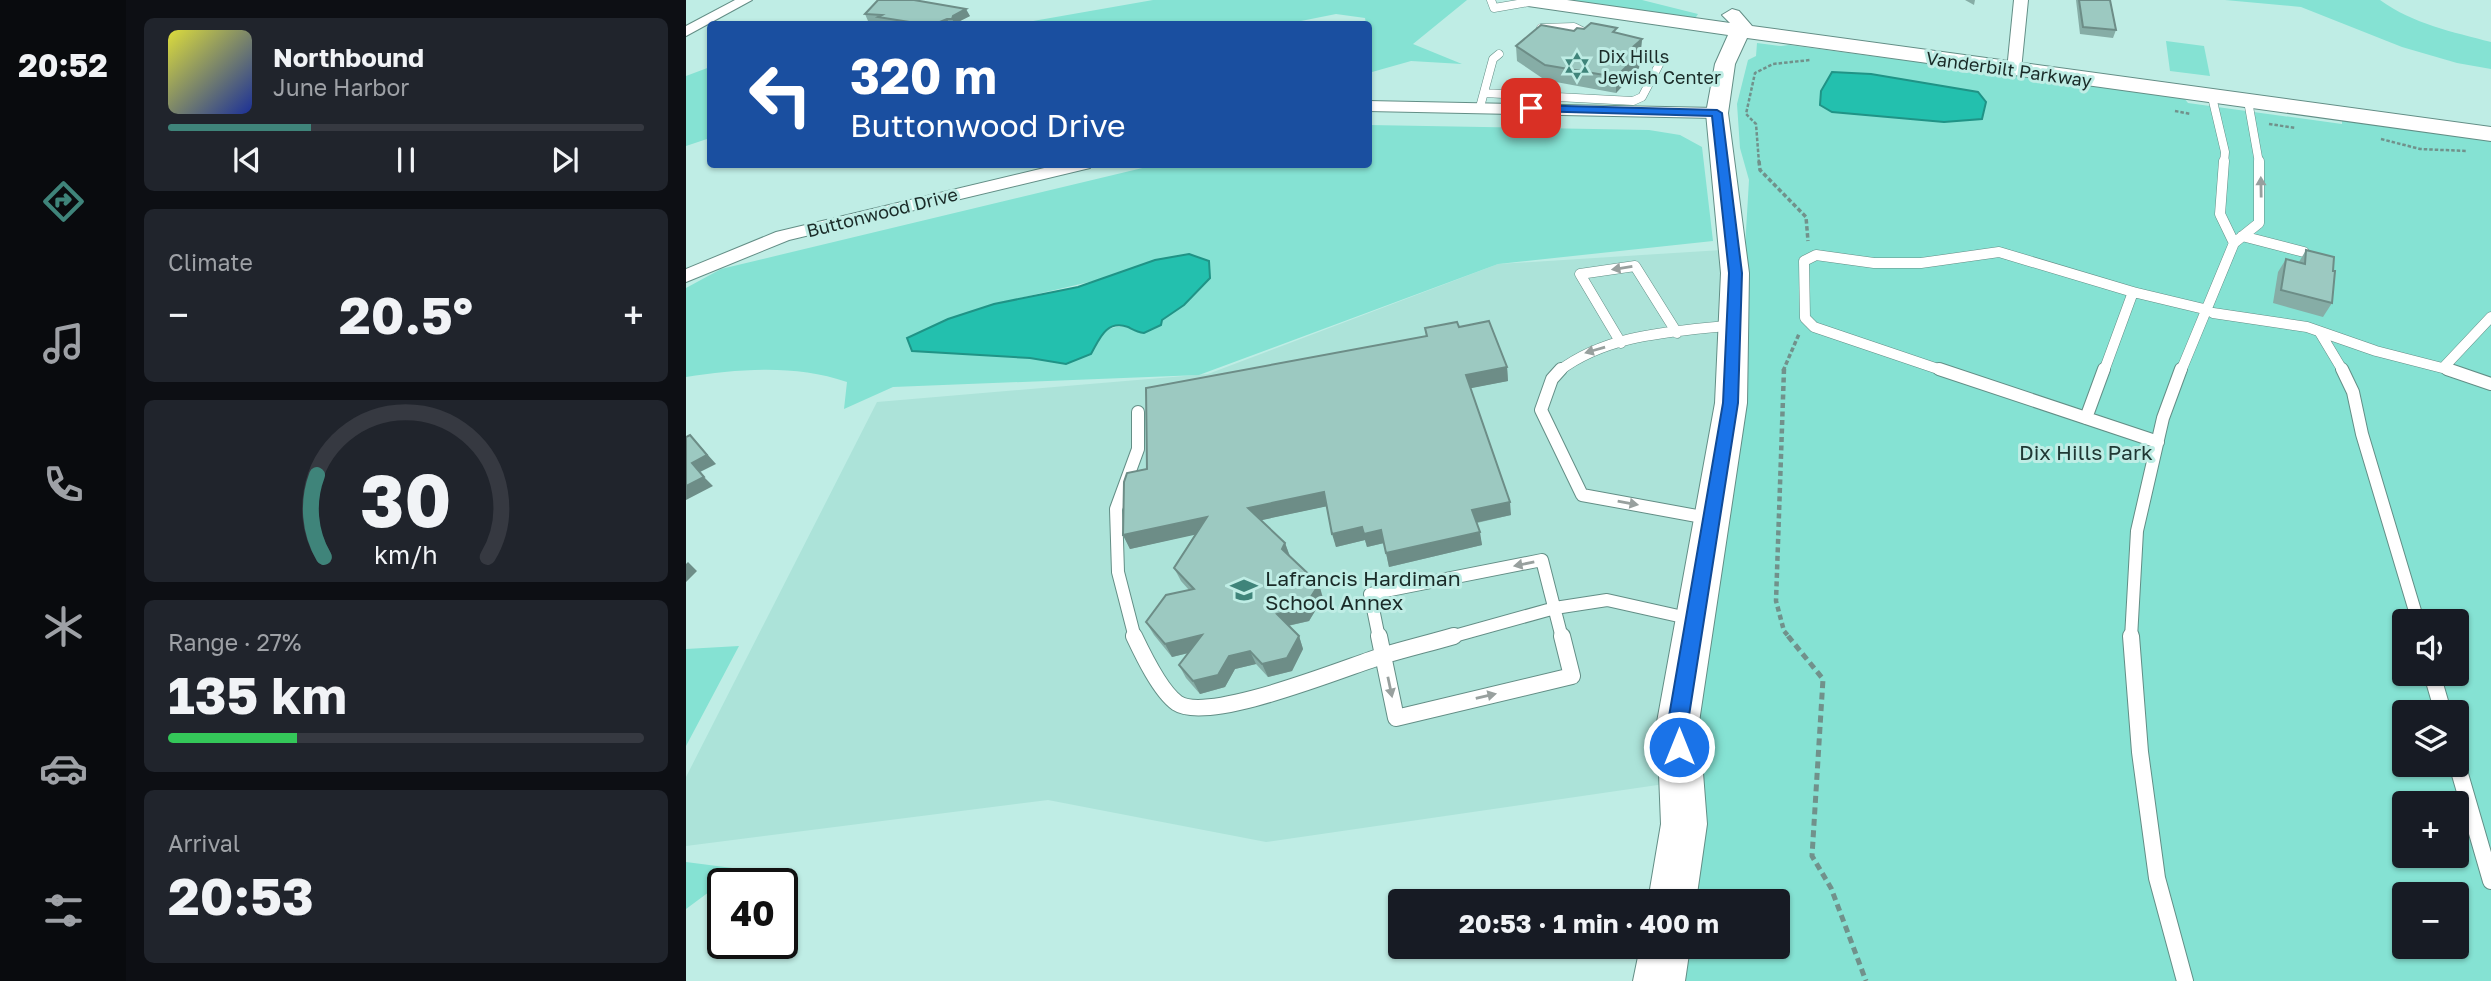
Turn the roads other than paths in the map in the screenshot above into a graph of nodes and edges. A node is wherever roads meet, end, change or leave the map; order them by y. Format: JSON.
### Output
{"nodes":[{"id":1,"x":745,"y":0,"type":"edge"},
{"id":2,"x":2021,"y":0,"type":"edge"},
{"id":3,"x":1531,"y":1,"type":"edge"},
{"id":4,"x":1677,"y":2,"type":"dead end"},
{"id":5,"x":1493,"y":4,"type":"edge"},
{"id":6,"x":1484,"y":15,"type":"dead end"},
{"id":7,"x":1537,"y":27,"type":"joint"},
{"id":8,"x":1740,"y":31,"type":"junction"},
{"id":9,"x":686,"y":32,"type":"edge"},
{"id":10,"x":1499,"y":54,"type":"dead end"},
{"id":11,"x":1662,"y":60,"type":"dead end"},
{"id":12,"x":2014,"y":70,"type":"junction"},
{"id":13,"x":2212,"y":97,"type":"junction"},
{"id":14,"x":1482,"y":100,"type":"junction"},
{"id":15,"x":2248,"y":102,"type":"junction"},
{"id":16,"x":1372,"y":106,"type":"edge"},
{"id":17,"x":1717,"y":113,"type":"junction"},
{"id":18,"x":2491,"y":134,"type":"edge"},
{"id":19,"x":1067,"y":168,"type":"edge"},
{"id":20,"x":2238,"y":239,"type":"junction"},
{"id":21,"x":2304,"y":252,"type":"edge"},
{"id":22,"x":686,"y":276,"type":"edge"},
{"id":23,"x":2133,"y":292,"type":"junction"},
{"id":24,"x":2208,"y":311,"type":"junction"},
{"id":25,"x":2491,"y":317,"type":"edge"},
{"id":26,"x":1734,"y":325,"type":"junction"},
{"id":27,"x":2319,"y":331,"type":"junction"},
{"id":28,"x":1677,"y":333,"type":"junction"},
{"id":29,"x":1621,"y":343,"type":"junction"},
{"id":30,"x":2444,"y":368,"type":"junction"},
{"id":31,"x":2491,"y":384,"type":"edge"},
{"id":32,"x":1138,"y":412,"type":"dead end"},
{"id":33,"x":2086,"y":418,"type":"junction"},
{"id":34,"x":2158,"y":442,"type":"junction"},
{"id":35,"x":1713,"y":519,"type":"junction"},
{"id":36,"x":1555,"y":608,"type":"junction"},
{"id":37,"x":2414,"y":609,"type":"edge"},
{"id":38,"x":1695,"y":620,"type":"junction"},
{"id":39,"x":1383,"y":656,"type":"junction"},
{"id":40,"x":2461,"y":777,"type":"edge"},
{"id":41,"x":2491,"y":881,"type":"edge"},
{"id":42,"x":1674,"y":889,"type":"edge"},
{"id":43,"x":1663,"y":959,"type":"edge"},
{"id":44,"x":1659,"y":981,"type":"edge"},
{"id":45,"x":2185,"y":981,"type":"edge"}],
"edges":[{"from":1,"to":9,"type":"street"},
{"from":2,"to":12,"type":"street"},
{"from":3,"to":5,"type":"lane"},
{"from":3,"to":8,"type":"street","name":"Vanderbilt Parkway"},
{"from":4,"to":8,"type":"street"},
{"from":5,"to":6,"type":"lane"},
{"from":7,"to":7,"type":"lane"},
{"from":8,"to":12,"type":"street","name":"Vanderbilt Parkway"},
{"from":8,"to":17,"type":"street"},
{"from":10,"to":14,"type":"lane"},
{"from":11,"to":14,"type":"lane"},
{"from":12,"to":13,"type":"street","name":"Vanderbilt Parkway"},
{"from":13,"to":15,"type":"street","name":"Vanderbilt Parkway"},
{"from":13,"to":20,"type":"lane"},
{"from":14,"to":16,"type":"street"},
{"from":14,"to":17,"type":"street"},
{"from":15,"to":18,"type":"street","name":"Vanderbilt Parkway"},
{"from":20,"to":15,"type":"lane","one_way":true},
{"from":17,"to":26,"type":"street"},
{"from":19,"to":22,"type":"street","name":"Buttonwood Drive"},
{"from":20,"to":21,"type":"lane"},
{"from":20,"to":24,"type":"lane"},
{"from":23,"to":24,"type":"lane"},
{"from":23,"to":33,"type":"lane"},
{"from":23,"to":33,"type":"lane"},
{"from":24,"to":27,"type":"lane"},
{"from":24,"to":34,"type":"lane"},
{"from":25,"to":30,"type":"lane"},
{"from":26,"to":28,"type":"lane"},
{"from":26,"to":35,"type":"street"},
{"from":27,"to":30,"type":"lane"},
{"from":27,"to":37,"type":"lane"},
{"from":28,"to":29,"type":"lane"},
{"from":28,"to":29,"type":"lane","one_way":true},
{"from":29,"to":35,"type":"lane","one_way":true},
{"from":30,"to":31,"type":"lane"},
{"from":32,"to":39,"type":"lane"},
{"from":33,"to":34,"type":"lane"},
{"from":34,"to":45,"type":"lane"},
{"from":35,"to":38,"type":"street"},
{"from":36,"to":38,"type":"lane"},
{"from":36,"to":39,"type":"lane"},
{"from":36,"to":39,"type":"lane","one_way":true},
{"from":39,"to":36,"type":"lane","one_way":true},
{"from":38,"to":42,"type":"street"},
{"from":40,"to":41,"type":"lane"},
{"from":43,"to":44,"type":"street"}]}
